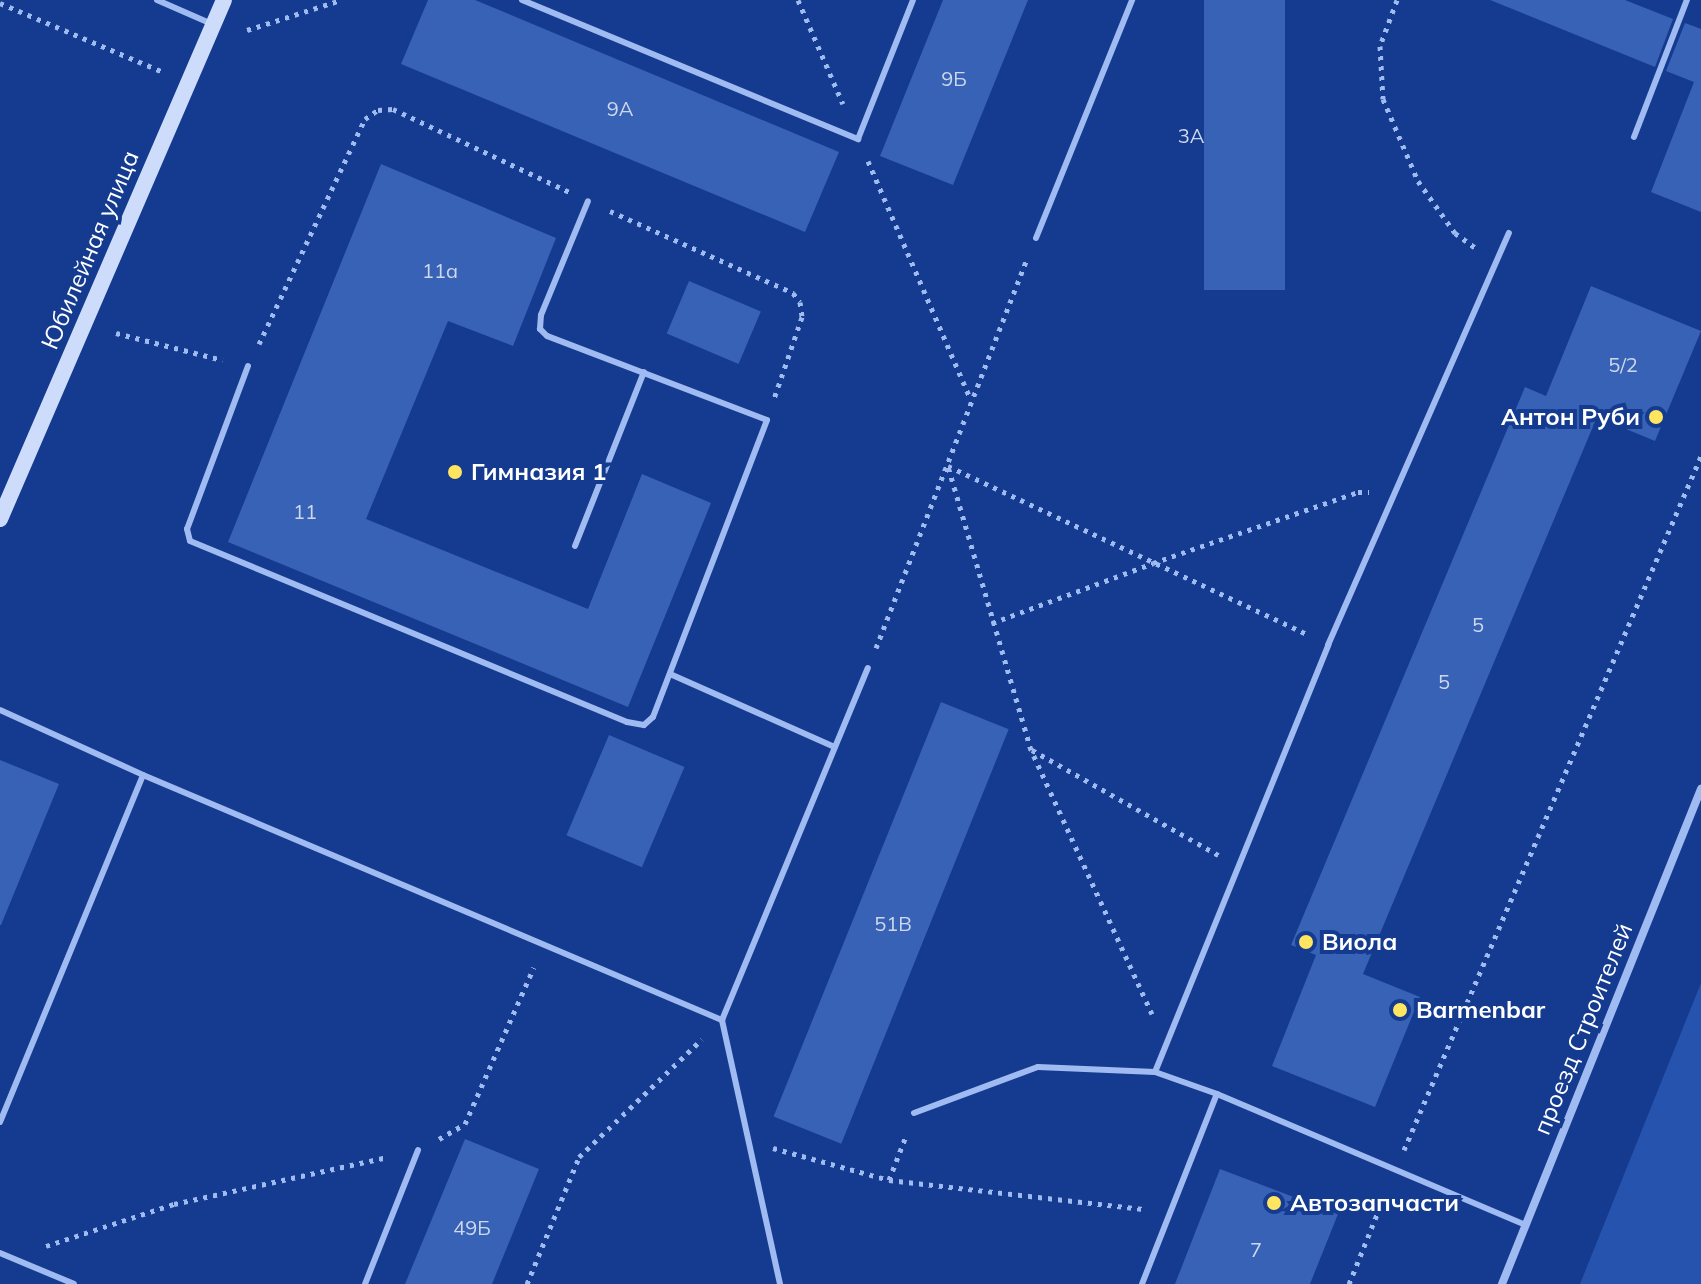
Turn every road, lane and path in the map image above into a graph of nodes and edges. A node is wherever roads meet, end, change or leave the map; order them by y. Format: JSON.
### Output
{"nodes":[{"id":1,"x":157,"y":0,"type":"edge"},
{"id":2,"x":224,"y":0,"type":"edge"},
{"id":3,"x":341,"y":0,"type":"edge"},
{"id":4,"x":522,"y":0,"type":"edge"},
{"id":5,"x":798,"y":0,"type":"edge"},
{"id":6,"x":913,"y":0,"type":"edge"},
{"id":7,"x":1132,"y":0,"type":"edge"},
{"id":8,"x":1397,"y":0,"type":"edge"},
{"id":9,"x":1687,"y":0,"type":"edge"},
{"id":10,"x":0,"y":3,"type":"edge"},
{"id":11,"x":214,"y":25,"type":"junction"},
{"id":12,"x":247,"y":30,"type":"dead end"},
{"id":13,"x":187,"y":83,"type":"junction"},
{"id":14,"x":1634,"y":137,"type":"dead end"},
{"id":15,"x":858,"y":139,"type":"junction"},
{"id":16,"x":588,"y":201,"type":"junction"},
{"id":17,"x":1509,"y":233,"type":"dead end"},
{"id":18,"x":1036,"y":238,"type":"joint"},
{"id":19,"x":1497,"y":263,"type":"junction"},
{"id":20,"x":116,"y":333,"type":"dead end"},
{"id":21,"x":248,"y":366,"type":"junction"},
{"id":22,"x":644,"y":372,"type":"junction"},
{"id":23,"x":971,"y":399,"type":"junction"},
{"id":24,"x":767,"y":420,"type":"junction"},
{"id":25,"x":1701,"y":456,"type":"edge"},
{"id":26,"x":948,"y":466,"type":"junction"},
{"id":27,"x":1396,"y":492,"type":"junction"},
{"id":28,"x":5,"y":496,"type":"edge"},
{"id":29,"x":0,"y":519,"type":"edge"},
{"id":30,"x":575,"y":546,"type":"dead end"},
{"id":31,"x":1153,"y":563,"type":"junction"},
{"id":32,"x":992,"y":623,"type":"junction"},
{"id":33,"x":1328,"y":645,"type":"junction"},
{"id":34,"x":868,"y":668,"type":"joint"},
{"id":35,"x":670,"y":674,"type":"junction"},
{"id":36,"x":0,"y":710,"type":"edge"},
{"id":37,"x":835,"y":747,"type":"junction"},
{"id":38,"x":1031,"y":750,"type":"junction"},
{"id":39,"x":143,"y":775,"type":"junction"},
{"id":40,"x":1701,"y":789,"type":"edge"},
{"id":41,"x":1236,"y":866,"type":"junction"},
{"id":42,"x":544,"y":944,"type":"junction"},
{"id":43,"x":722,"y":1020,"type":"junction"},
{"id":44,"x":1166,"y":1045,"type":"junction"},
{"id":45,"x":1155,"y":1072,"type":"junction"},
{"id":46,"x":1217,"y":1094,"type":"junction"},
{"id":47,"x":914,"y":1113,"type":"joint"},
{"id":48,"x":0,"y":1122,"type":"edge"},
{"id":49,"x":749,"y":1142,"type":"junction"},
{"id":50,"x":418,"y":1150,"type":"junction"},
{"id":51,"x":1396,"y":1169,"type":"junction"},
{"id":52,"x":889,"y":1180,"type":"junction"},
{"id":53,"x":1171,"y":1212,"type":"junction"},
{"id":54,"x":1526,"y":1225,"type":"junction"},
{"id":55,"x":0,"y":1253,"type":"edge"},
{"id":56,"x":11,"y":1258,"type":"junction"},
{"id":57,"x":74,"y":1284,"type":"edge"},
{"id":58,"x":365,"y":1284,"type":"edge"},
{"id":59,"x":527,"y":1284,"type":"edge"},
{"id":60,"x":780,"y":1284,"type":"edge"},
{"id":61,"x":1142,"y":1284,"type":"edge"},
{"id":62,"x":1349,"y":1284,"type":"edge"},
{"id":63,"x":1502,"y":1284,"type":"edge"}],
"edges":[{"from":1,"to":11,"type":"lane"},
{"from":2,"to":11,"type":"street","name":"Юбилейная улица"},
{"from":3,"to":12,"type":"path"},
{"from":4,"to":15,"type":"lane"},
{"from":5,"to":15,"type":"path"},
{"from":6,"to":15,"type":"lane"},
{"from":7,"to":18,"type":"lane"},
{"from":8,"to":19,"type":"path"},
{"from":9,"to":14,"type":"lane"},
{"from":10,"to":13,"type":"path"},
{"from":11,"to":13,"type":"street","name":"Юбилейная улица"},
{"from":13,"to":28,"type":"street","name":"Юбилейная улица"},
{"from":15,"to":23,"type":"path"},
{"from":16,"to":21,"type":"path"},
{"from":16,"to":22,"type":"lane"},
{"from":16,"to":24,"type":"path"},
{"from":17,"to":19,"type":"lane"},
{"from":18,"to":23,"type":"path"},
{"from":19,"to":27,"type":"lane"},
{"from":20,"to":21,"type":"path"},
{"from":21,"to":35,"type":"lane"},
{"from":22,"to":24,"type":"lane"},
{"from":22,"to":30,"type":"lane"},
{"from":23,"to":26,"type":"path"},
{"from":24,"to":35,"type":"lane"},
{"from":25,"to":51,"type":"path"},
{"from":26,"to":31,"type":"path"},
{"from":26,"to":32,"type":"path"},
{"from":26,"to":34,"type":"path"},
{"from":27,"to":31,"type":"path"},
{"from":27,"to":33,"type":"lane"},
{"from":28,"to":29,"type":"street","name":"Юбилейная улица"},
{"from":31,"to":32,"type":"path"},
{"from":31,"to":33,"type":"path"},
{"from":32,"to":38,"type":"path"},
{"from":33,"to":41,"type":"lane"},
{"from":34,"to":37,"type":"lane"},
{"from":35,"to":37,"type":"lane"},
{"from":36,"to":39,"type":"lane"},
{"from":37,"to":43,"type":"lane"},
{"from":38,"to":41,"type":"path"},
{"from":38,"to":44,"type":"path"},
{"from":39,"to":42,"type":"lane"},
{"from":39,"to":48,"type":"lane"},
{"from":40,"to":54,"type":"street","name":"проезд Строителей"},
{"from":41,"to":44,"type":"lane"},
{"from":42,"to":43,"type":"lane"},
{"from":42,"to":50,"type":"path"},
{"from":43,"to":49,"type":"lane"},
{"from":43,"to":59,"type":"path"},
{"from":44,"to":45,"type":"lane"},
{"from":45,"to":46,"type":"lane"},
{"from":45,"to":47,"type":"lane"},
{"from":46,"to":51,"type":"lane"},
{"from":46,"to":53,"type":"lane"},
{"from":47,"to":52,"type":"path"},
{"from":49,"to":52,"type":"path"},
{"from":49,"to":60,"type":"lane"},
{"from":50,"to":56,"type":"path"},
{"from":50,"to":58,"type":"lane"},
{"from":51,"to":54,"type":"lane"},
{"from":51,"to":62,"type":"path"},
{"from":52,"to":53,"type":"path"},
{"from":53,"to":61,"type":"lane"},
{"from":54,"to":63,"type":"street","name":"проезд Строителей"},
{"from":55,"to":56,"type":"lane"},
{"from":56,"to":57,"type":"lane"}]}
